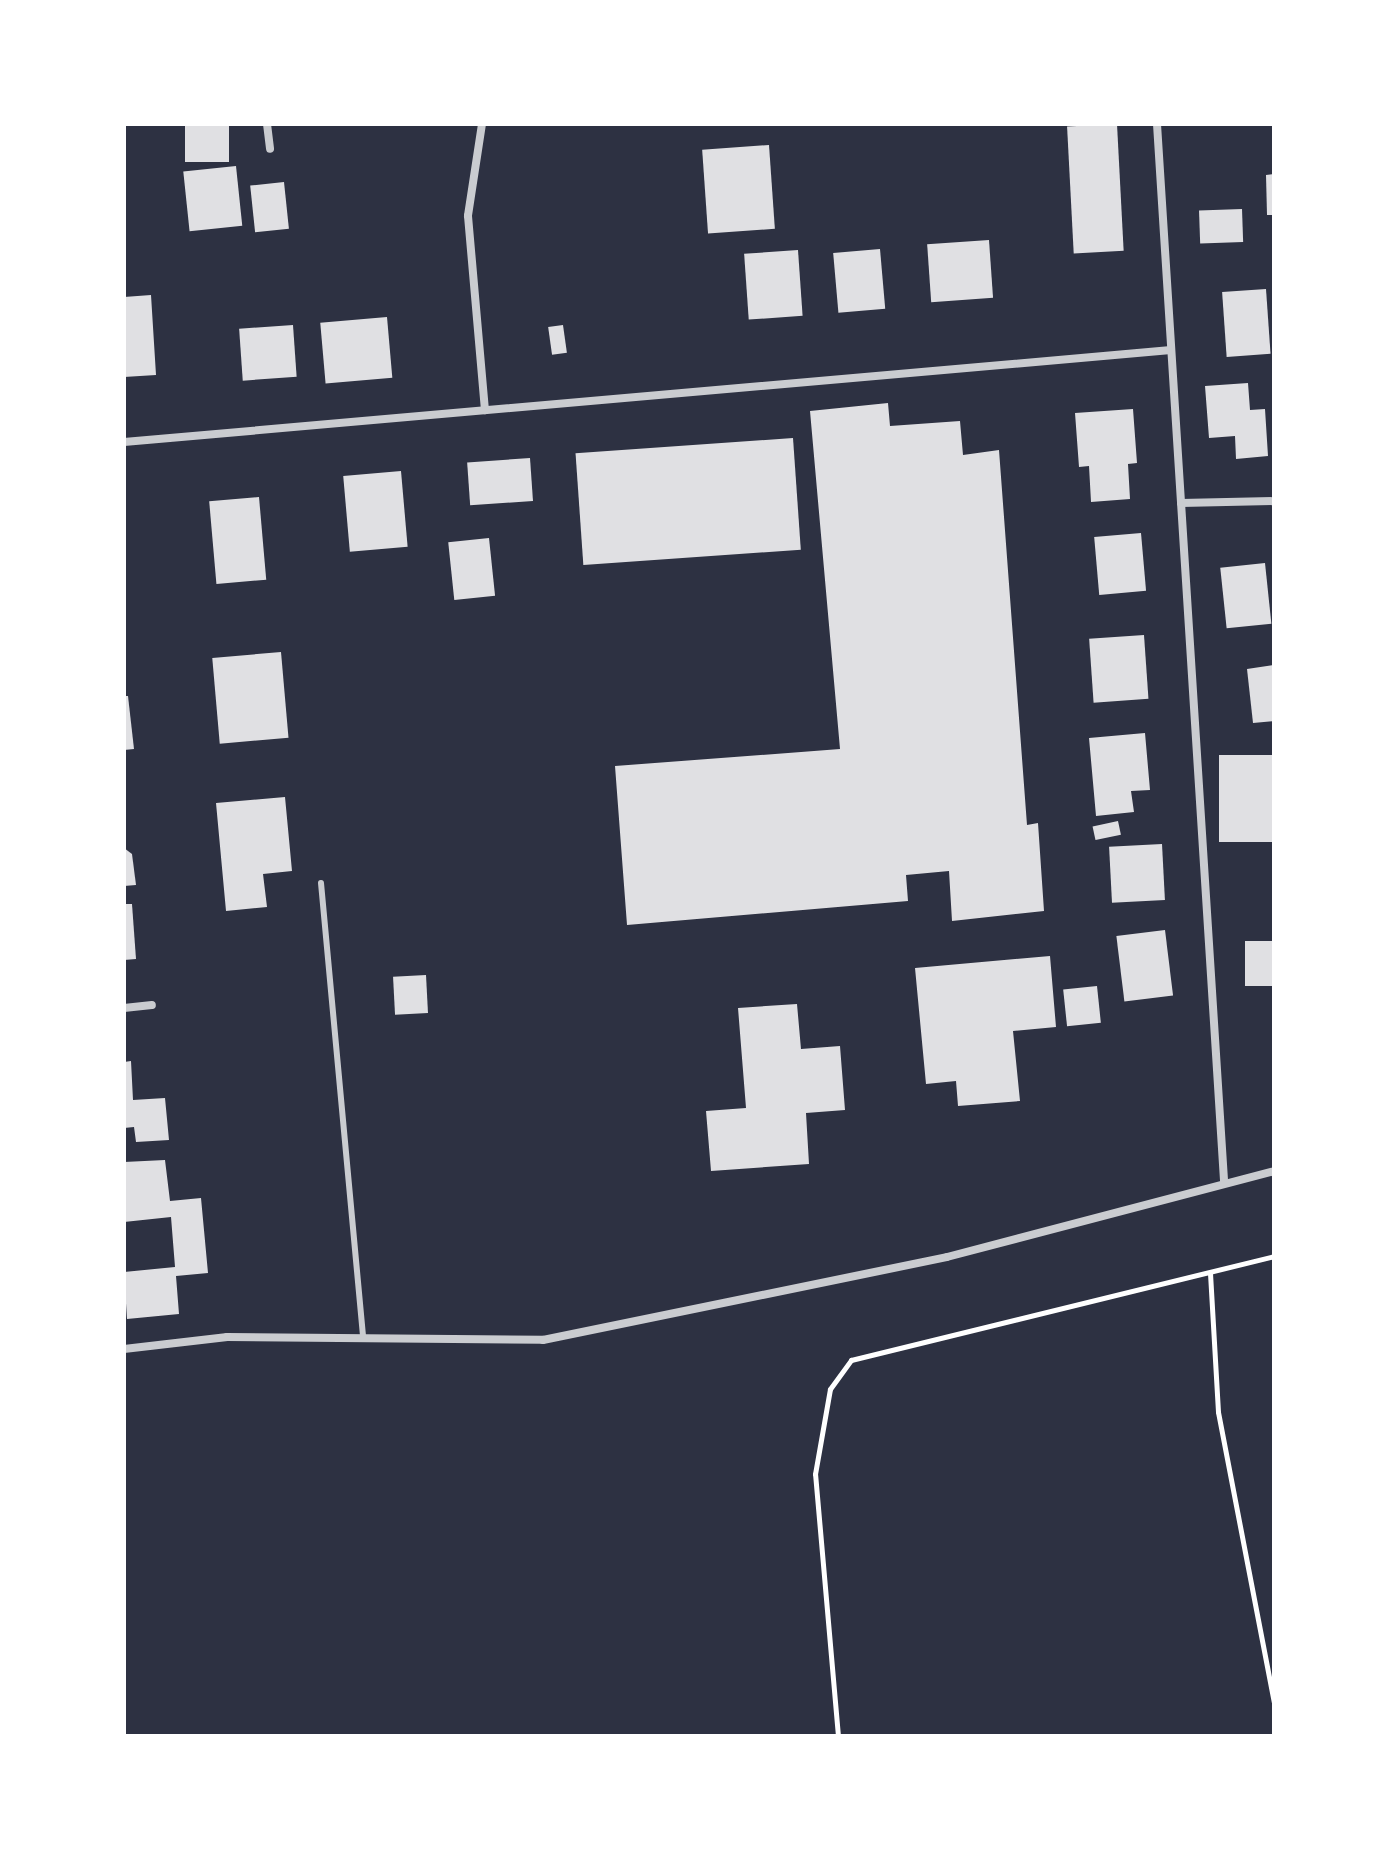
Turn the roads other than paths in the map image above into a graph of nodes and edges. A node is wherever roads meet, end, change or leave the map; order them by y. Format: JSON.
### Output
{"nodes":[{"id":1,"x":267,"y":124,"type":"edge"},
{"id":2,"x":482,"y":124,"type":"edge"},
{"id":3,"x":1157,"y":124,"type":"edge"},
{"id":4,"x":270,"y":149,"type":"dead end"},
{"id":5,"x":1171,"y":350,"type":"junction"},
{"id":6,"x":485,"y":410,"type":"junction"},
{"id":7,"x":124,"y":442,"type":"edge"},
{"id":8,"x":1274,"y":501,"type":"edge"},
{"id":9,"x":1181,"y":503,"type":"junction"},
{"id":10,"x":321,"y":883,"type":"dead end"},
{"id":11,"x":152,"y":1005,"type":"dead end"},
{"id":12,"x":124,"y":1008,"type":"edge"},
{"id":13,"x":1274,"y":1171,"type":"edge"},
{"id":14,"x":1224,"y":1181,"type":"junction"},
{"id":15,"x":363,"y":1336,"type":"junction"},
{"id":16,"x":124,"y":1349,"type":"edge"}],
"edges":[{"from":1,"to":4,"type":"street"},
{"from":2,"to":6,"type":"street"},
{"from":3,"to":5,"type":"street"},
{"from":5,"to":6,"type":"street"},
{"from":5,"to":9,"type":"street"},
{"from":6,"to":7,"type":"street"},
{"from":8,"to":9,"type":"street"},
{"from":9,"to":14,"type":"street"},
{"from":10,"to":15,"type":"lane"},
{"from":11,"to":12,"type":"street"},
{"from":13,"to":14,"type":"street"},
{"from":14,"to":15,"type":"street"},
{"from":15,"to":16,"type":"street"}]}
